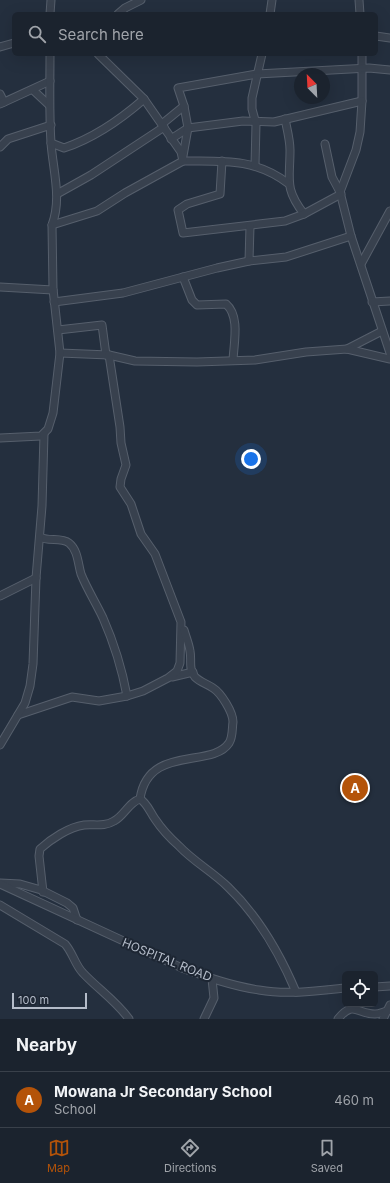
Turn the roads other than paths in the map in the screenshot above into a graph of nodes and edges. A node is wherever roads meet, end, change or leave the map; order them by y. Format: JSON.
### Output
{"nodes":[{"id":1,"x":51,"y":0,"type":"edge"},
{"id":2,"x":141,"y":0,"type":"edge"},
{"id":3,"x":272,"y":0,"type":"edge"},
{"id":4,"x":360,"y":0,"type":"edge"},
{"id":5,"x":50,"y":12,"type":"edge"},
{"id":6,"x":120,"y":12,"type":"edge"},
{"id":7,"x":270,"y":12,"type":"edge"},
{"id":8,"x":360,"y":12,"type":"edge"},
{"id":9,"x":378,"y":36,"type":"edge"},
{"id":10,"x":390,"y":38,"type":"edge"},
{"id":11,"x":12,"y":44,"type":"edge"},
{"id":12,"x":0,"y":47,"type":"edge"},
{"id":13,"x":50,"y":56,"type":"edge"},
{"id":14,"x":100,"y":56,"type":"edge"},
{"id":15,"x":262,"y":56,"type":"edge"},
{"id":16,"x":362,"y":56,"type":"edge"},
{"id":17,"x":363,"y":68,"type":"junction"},
{"id":18,"x":390,"y":70,"type":"edge"},
{"id":19,"x":257,"y":74,"type":"junction"},
{"id":20,"x":50,"y":81,"type":"junction"},
{"id":21,"x":33,"y":90,"type":"junction"},
{"id":22,"x":0,"y":94,"type":"edge"},
{"id":23,"x":144,"y":99,"type":"junction"},
{"id":24,"x":362,"y":101,"type":"junction"},
{"id":25,"x":2,"y":103,"type":"edge"},
{"id":26,"x":49,"y":105,"type":"junction"},
{"id":27,"x":184,"y":106,"type":"junction"},
{"id":28,"x":285,"y":119,"type":"junction"},
{"id":29,"x":256,"y":121,"type":"junction"},
{"id":30,"x":51,"y":125,"type":"junction"},
{"id":31,"x":163,"y":126,"type":"junction"},
{"id":32,"x":188,"y":128,"type":"junction"},
{"id":33,"x":171,"y":139,"type":"junction"},
{"id":34,"x":51,"y":143,"type":"junction"},
{"id":35,"x":325,"y":144,"type":"dead end"},
{"id":36,"x":0,"y":147,"type":"edge"},
{"id":37,"x":183,"y":159,"type":"junction"},
{"id":38,"x":222,"y":161,"type":"junction"},
{"id":39,"x":255,"y":165,"type":"junction"},
{"id":40,"x":289,"y":184,"type":"junction"},
{"id":41,"x":340,"y":193,"type":"junction"},
{"id":42,"x":57,"y":194,"type":"junction"},
{"id":43,"x":390,"y":211,"type":"edge"},
{"id":44,"x":304,"y":214,"type":"junction"},
{"id":45,"x":52,"y":225,"type":"junction"},
{"id":46,"x":250,"y":226,"type":"junction"},
{"id":47,"x":351,"y":236,"type":"junction"},
{"id":48,"x":249,"y":260,"type":"junction"},
{"id":49,"x":361,"y":264,"type":"junction"},
{"id":50,"x":183,"y":277,"type":"junction"},
{"id":51,"x":0,"y":287,"type":"edge"},
{"id":52,"x":53,"y":290,"type":"junction"},
{"id":53,"x":390,"y":301,"type":"edge"},
{"id":54,"x":54,"y":302,"type":"junction"},
{"id":55,"x":372,"y":302,"type":"junction"},
{"id":56,"x":58,"y":330,"type":"junction"},
{"id":57,"x":382,"y":331,"type":"junction"},
{"id":58,"x":347,"y":349,"type":"junction"},
{"id":59,"x":390,"y":353,"type":"edge"},
{"id":60,"x":60,"y":354,"type":"junction"},
{"id":61,"x":107,"y":355,"type":"junction"},
{"id":62,"x":390,"y":359,"type":"edge"},
{"id":63,"x":233,"y":360,"type":"junction"},
{"id":64,"x":44,"y":434,"type":"junction"},
{"id":65,"x":0,"y":438,"type":"edge"},
{"id":66,"x":40,"y":537,"type":"junction"},
{"id":67,"x":36,"y":578,"type":"junction"},
{"id":68,"x":0,"y":596,"type":"edge"},
{"id":69,"x":181,"y":622,"type":"junction"},
{"id":70,"x":193,"y":672,"type":"junction"},
{"id":71,"x":168,"y":678,"type":"junction"},
{"id":72,"x":127,"y":696,"type":"junction"},
{"id":73,"x":18,"y":715,"type":"junction"},
{"id":74,"x":0,"y":745,"type":"edge"},
{"id":75,"x":140,"y":799,"type":"junction"},
{"id":76,"x":0,"y":884,"type":"edge"},
{"id":77,"x":43,"y":892,"type":"junction"},
{"id":78,"x":0,"y":905,"type":"edge"},
{"id":79,"x":77,"y":920,"type":"junction"},
{"id":80,"x":212,"y":978,"type":"junction"},
{"id":81,"x":390,"y":986,"type":"edge"},
{"id":82,"x":378,"y":987,"type":"edge"},
{"id":83,"x":342,"y":988,"type":"edge"},
{"id":84,"x":296,"y":992,"type":"junction"},
{"id":85,"x":389,"y":1008,"type":"edge"},
{"id":86,"x":129,"y":1019,"type":"edge"},
{"id":87,"x":204,"y":1019,"type":"edge"},
{"id":88,"x":338,"y":1019,"type":"edge"},
{"id":89,"x":383,"y":1019,"type":"edge"}],
"edges":[{"from":1,"to":5,"type":"street"},
{"from":2,"to":6,"type":"street"},
{"from":3,"to":7,"type":"street"},
{"from":4,"to":8,"type":"street"},
{"from":9,"to":10,"type":"street"},
{"from":11,"to":12,"type":"street"},
{"from":13,"to":20,"type":"street"},
{"from":14,"to":23,"type":"street"},
{"from":15,"to":19,"type":"street"},
{"from":16,"to":17,"type":"street"},
{"from":17,"to":18,"type":"street"},
{"from":17,"to":19,"type":"street"},
{"from":17,"to":24,"type":"street"},
{"from":19,"to":27,"type":"street"},
{"from":19,"to":29,"type":"street"},
{"from":20,"to":21,"type":"street"},
{"from":20,"to":26,"type":"street"},
{"from":21,"to":25,"type":"street"},
{"from":21,"to":26,"type":"street"},
{"from":22,"to":25,"type":"street"},
{"from":23,"to":31,"type":"street"},
{"from":23,"to":34,"type":"street"},
{"from":24,"to":28,"type":"street"},
{"from":24,"to":41,"type":"street"},
{"from":26,"to":30,"type":"street"},
{"from":27,"to":31,"type":"street"},
{"from":27,"to":32,"type":"street"},
{"from":28,"to":29,"type":"street"},
{"from":28,"to":40,"type":"street"},
{"from":29,"to":32,"type":"street"},
{"from":29,"to":39,"type":"street"},
{"from":30,"to":34,"type":"street"},
{"from":30,"to":36,"type":"street"},
{"from":31,"to":33,"type":"street"},
{"from":31,"to":42,"type":"street"},
{"from":32,"to":33,"type":"street"},
{"from":32,"to":37,"type":"street"},
{"from":33,"to":37,"type":"street"},
{"from":34,"to":42,"type":"street"},
{"from":35,"to":41,"type":"street"},
{"from":37,"to":38,"type":"street"},
{"from":37,"to":45,"type":"street"},
{"from":38,"to":39,"type":"street"},
{"from":38,"to":46,"type":"street"},
{"from":39,"to":40,"type":"street"},
{"from":40,"to":44,"type":"street"},
{"from":41,"to":44,"type":"street"},
{"from":41,"to":47,"type":"street"},
{"from":42,"to":45,"type":"street"},
{"from":43,"to":49,"type":"street"},
{"from":44,"to":46,"type":"street"},
{"from":45,"to":52,"type":"street"},
{"from":46,"to":48,"type":"street"},
{"from":47,"to":48,"type":"street"},
{"from":47,"to":49,"type":"street"},
{"from":48,"to":50,"type":"street"},
{"from":49,"to":55,"type":"street"},
{"from":50,"to":54,"type":"street"},
{"from":50,"to":63,"type":"street"},
{"from":51,"to":52,"type":"street"},
{"from":52,"to":54,"type":"street"},
{"from":53,"to":55,"type":"street"},
{"from":54,"to":56,"type":"street"},
{"from":55,"to":57,"type":"street"},
{"from":56,"to":60,"type":"street"},
{"from":56,"to":61,"type":"street"},
{"from":57,"to":58,"type":"street"},
{"from":57,"to":59,"type":"street"},
{"from":58,"to":62,"type":"street"},
{"from":58,"to":63,"type":"street"},
{"from":60,"to":61,"type":"street"},
{"from":60,"to":64,"type":"street"},
{"from":61,"to":63,"type":"street"},
{"from":61,"to":69,"type":"street"},
{"from":64,"to":65,"type":"street"},
{"from":64,"to":66,"type":"street"},
{"from":66,"to":67,"type":"street"},
{"from":66,"to":72,"type":"street"},
{"from":67,"to":68,"type":"street"},
{"from":67,"to":73,"type":"street"},
{"from":69,"to":70,"type":"street"},
{"from":69,"to":71,"type":"street"},
{"from":70,"to":71,"type":"street"},
{"from":70,"to":75,"type":"street"},
{"from":71,"to":72,"type":"street"},
{"from":72,"to":73,"type":"street"},
{"from":73,"to":74,"type":"street"},
{"from":75,"to":77,"type":"street"},
{"from":75,"to":84,"type":"street"},
{"from":76,"to":77,"type":"street"},
{"from":76,"to":79,"type":"street","name":"HOSPITAL ROAD"},
{"from":77,"to":79,"type":"street"},
{"from":78,"to":86,"type":"street"},
{"from":79,"to":80,"type":"street","name":"HOSPITAL ROAD"},
{"from":80,"to":84,"type":"street","name":"HOSPITAL ROAD"},
{"from":80,"to":87,"type":"street"},
{"from":81,"to":82,"type":"street"},
{"from":83,"to":84,"type":"street","name":"HOSPITAL ROAD"},
{"from":85,"to":88,"type":"street"},
{"from":85,"to":89,"type":"street"}]}
